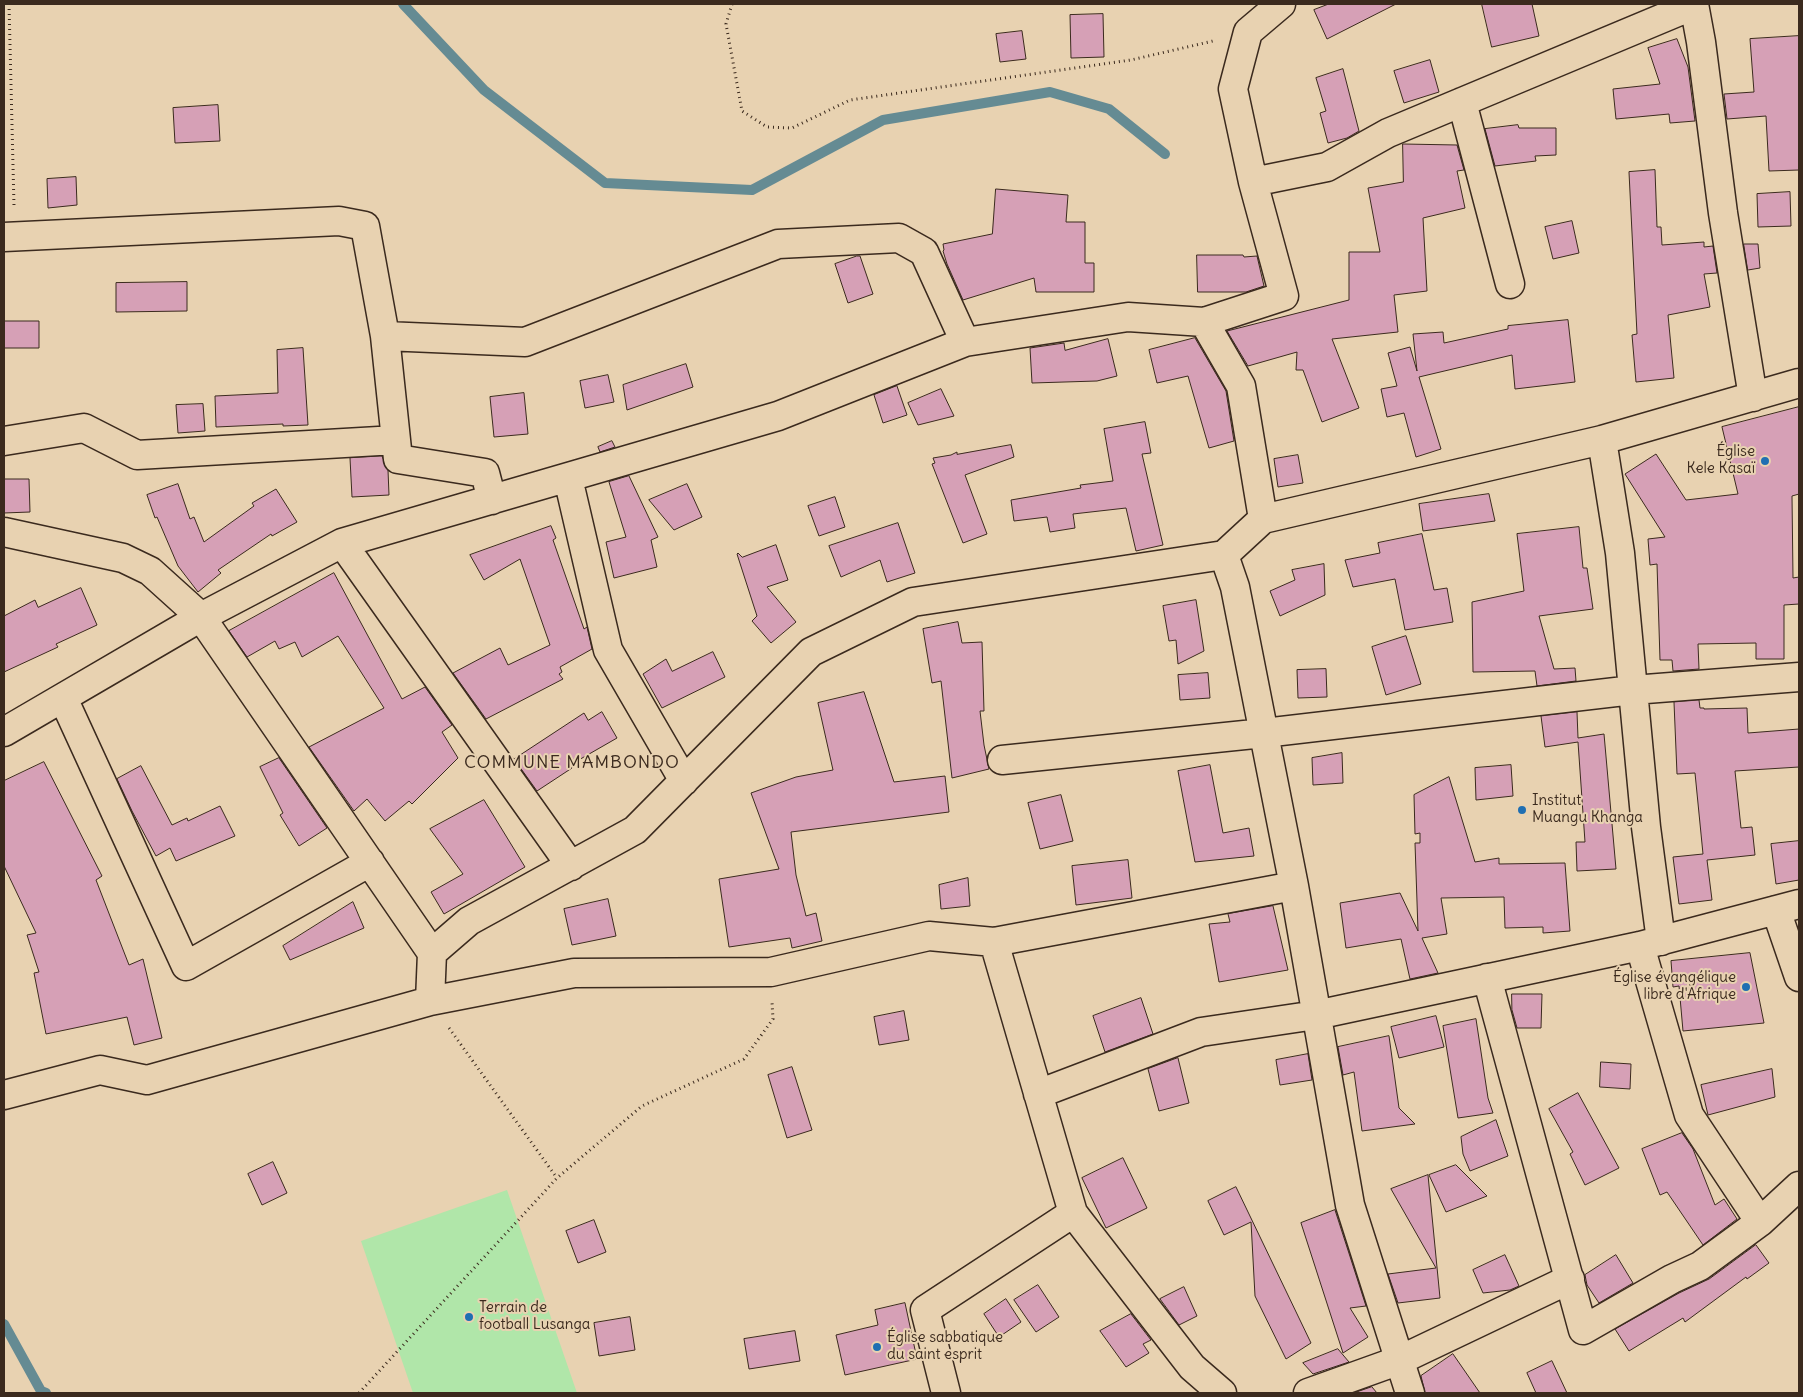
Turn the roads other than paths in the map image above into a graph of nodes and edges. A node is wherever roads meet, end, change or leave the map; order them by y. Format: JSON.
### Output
{"nodes":[{"id":1,"x":1281,"y":4,"type":"edge"},
{"id":2,"x":1694,"y":4,"type":"edge"},
{"id":3,"x":1462,"y":102,"type":"junction"},
{"id":4,"x":1253,"y":182,"type":"junction"},
{"id":5,"x":9,"y":237,"type":"edge"},
{"id":6,"x":1510,"y":284,"type":"dead end"},
{"id":7,"x":1204,"y":322,"type":"junction"},
{"id":8,"x":385,"y":336,"type":"junction"},
{"id":9,"x":965,"y":342,"type":"junction"},
{"id":10,"x":1799,"y":383,"type":"edge"},
{"id":11,"x":1754,"y":397,"type":"junction"},
{"id":12,"x":4,"y":440,"type":"edge"},
{"id":13,"x":396,"y":440,"type":"junction"},
{"id":14,"x":1602,"y":440,"type":"junction"},
{"id":15,"x":568,"y":478,"type":"junction"},
{"id":16,"x":492,"y":500,"type":"junction"},
{"id":17,"x":1263,"y":519,"type":"junction"},
{"id":18,"x":4,"y":532,"type":"edge"},
{"id":19,"x":342,"y":543,"type":"junction"},
{"id":20,"x":1224,"y":555,"type":"junction"},
{"id":21,"x":201,"y":617,"type":"junction"},
{"id":22,"x":1799,"y":677,"type":"edge"},
{"id":23,"x":1633,"y":690,"type":"junction"},
{"id":24,"x":63,"y":698,"type":"junction"},
{"id":25,"x":4,"y":732,"type":"edge"},
{"id":26,"x":1264,"y":733,"type":"junction"},
{"id":27,"x":1002,"y":760,"type":"dead end"},
{"id":28,"x":684,"y":781,"type":"junction"},
{"id":29,"x":370,"y":862,"type":"junction"},
{"id":30,"x":571,"y":866,"type":"junction"},
{"id":31,"x":1294,"y":886,"type":"junction"},
{"id":32,"x":1788,"y":907,"type":"edge"},
{"id":33,"x":994,"y":942,"type":"junction"},
{"id":34,"x":1651,"y":943,"type":"junction"},
{"id":35,"x":432,"y":953,"type":"junction"},
{"id":36,"x":1799,"y":977,"type":"edge"},
{"id":37,"x":1487,"y":978,"type":"junction"},
{"id":38,"x":430,"y":1002,"type":"junction"},
{"id":39,"x":1316,"y":1014,"type":"junction"},
{"id":40,"x":1038,"y":1094,"type":"junction"},
{"id":41,"x":4,"y":1095,"type":"edge"},
{"id":42,"x":1799,"y":1186,"type":"edge"},
{"id":43,"x":1073,"y":1213,"type":"junction"},
{"id":44,"x":1760,"y":1222,"type":"junction"},
{"id":45,"x":1570,"y":1279,"type":"junction"},
{"id":46,"x":1400,"y":1360,"type":"junction"},
{"id":47,"x":946,"y":1393,"type":"edge"},
{"id":48,"x":1222,"y":1393,"type":"edge"},
{"id":49,"x":1308,"y":1393,"type":"edge"},
{"id":50,"x":1410,"y":1393,"type":"edge"}],
"edges":[{"from":1,"to":4,"type":"street"},
{"from":2,"to":3,"type":"street"},
{"from":2,"to":11,"type":"street"},
{"from":3,"to":4,"type":"street"},
{"from":3,"to":6,"type":"street"},
{"from":4,"to":7,"type":"street"},
{"from":5,"to":8,"type":"street"},
{"from":7,"to":9,"type":"street"},
{"from":7,"to":17,"type":"street"},
{"from":8,"to":9,"type":"street"},
{"from":8,"to":13,"type":"street"},
{"from":9,"to":15,"type":"street"},
{"from":10,"to":11,"type":"street"},
{"from":11,"to":14,"type":"street"},
{"from":12,"to":13,"type":"street"},
{"from":13,"to":16,"type":"street"},
{"from":14,"to":17,"type":"street"},
{"from":14,"to":23,"type":"street"},
{"from":15,"to":16,"type":"street"},
{"from":15,"to":28,"type":"street"},
{"from":16,"to":19,"type":"street"},
{"from":17,"to":20,"type":"street"},
{"from":18,"to":21,"type":"street"},
{"from":19,"to":21,"type":"street"},
{"from":19,"to":30,"type":"street"},
{"from":20,"to":26,"type":"street"},
{"from":20,"to":28,"type":"street"},
{"from":21,"to":24,"type":"street"},
{"from":21,"to":29,"type":"street"},
{"from":22,"to":23,"type":"street"},
{"from":23,"to":26,"type":"street"},
{"from":23,"to":34,"type":"street"},
{"from":24,"to":25,"type":"street"},
{"from":24,"to":29,"type":"street"},
{"from":26,"to":27,"type":"street"},
{"from":26,"to":31,"type":"street"},
{"from":28,"to":30,"type":"street"},
{"from":29,"to":35,"type":"street"},
{"from":30,"to":35,"type":"street"},
{"from":31,"to":33,"type":"street"},
{"from":31,"to":39,"type":"street"},
{"from":32,"to":34,"type":"street"},
{"from":32,"to":36,"type":"street"},
{"from":33,"to":38,"type":"street"},
{"from":33,"to":40,"type":"street"},
{"from":34,"to":37,"type":"street"},
{"from":34,"to":44,"type":"street"},
{"from":35,"to":38,"type":"street"},
{"from":37,"to":39,"type":"street"},
{"from":37,"to":45,"type":"street"},
{"from":38,"to":41,"type":"street"},
{"from":39,"to":40,"type":"street"},
{"from":39,"to":46,"type":"street"},
{"from":40,"to":43,"type":"street"},
{"from":42,"to":44,"type":"street"},
{"from":43,"to":47,"type":"street"},
{"from":43,"to":48,"type":"street"},
{"from":44,"to":45,"type":"street"},
{"from":45,"to":46,"type":"street"},
{"from":46,"to":49,"type":"street"},
{"from":46,"to":50,"type":"street"}]}
